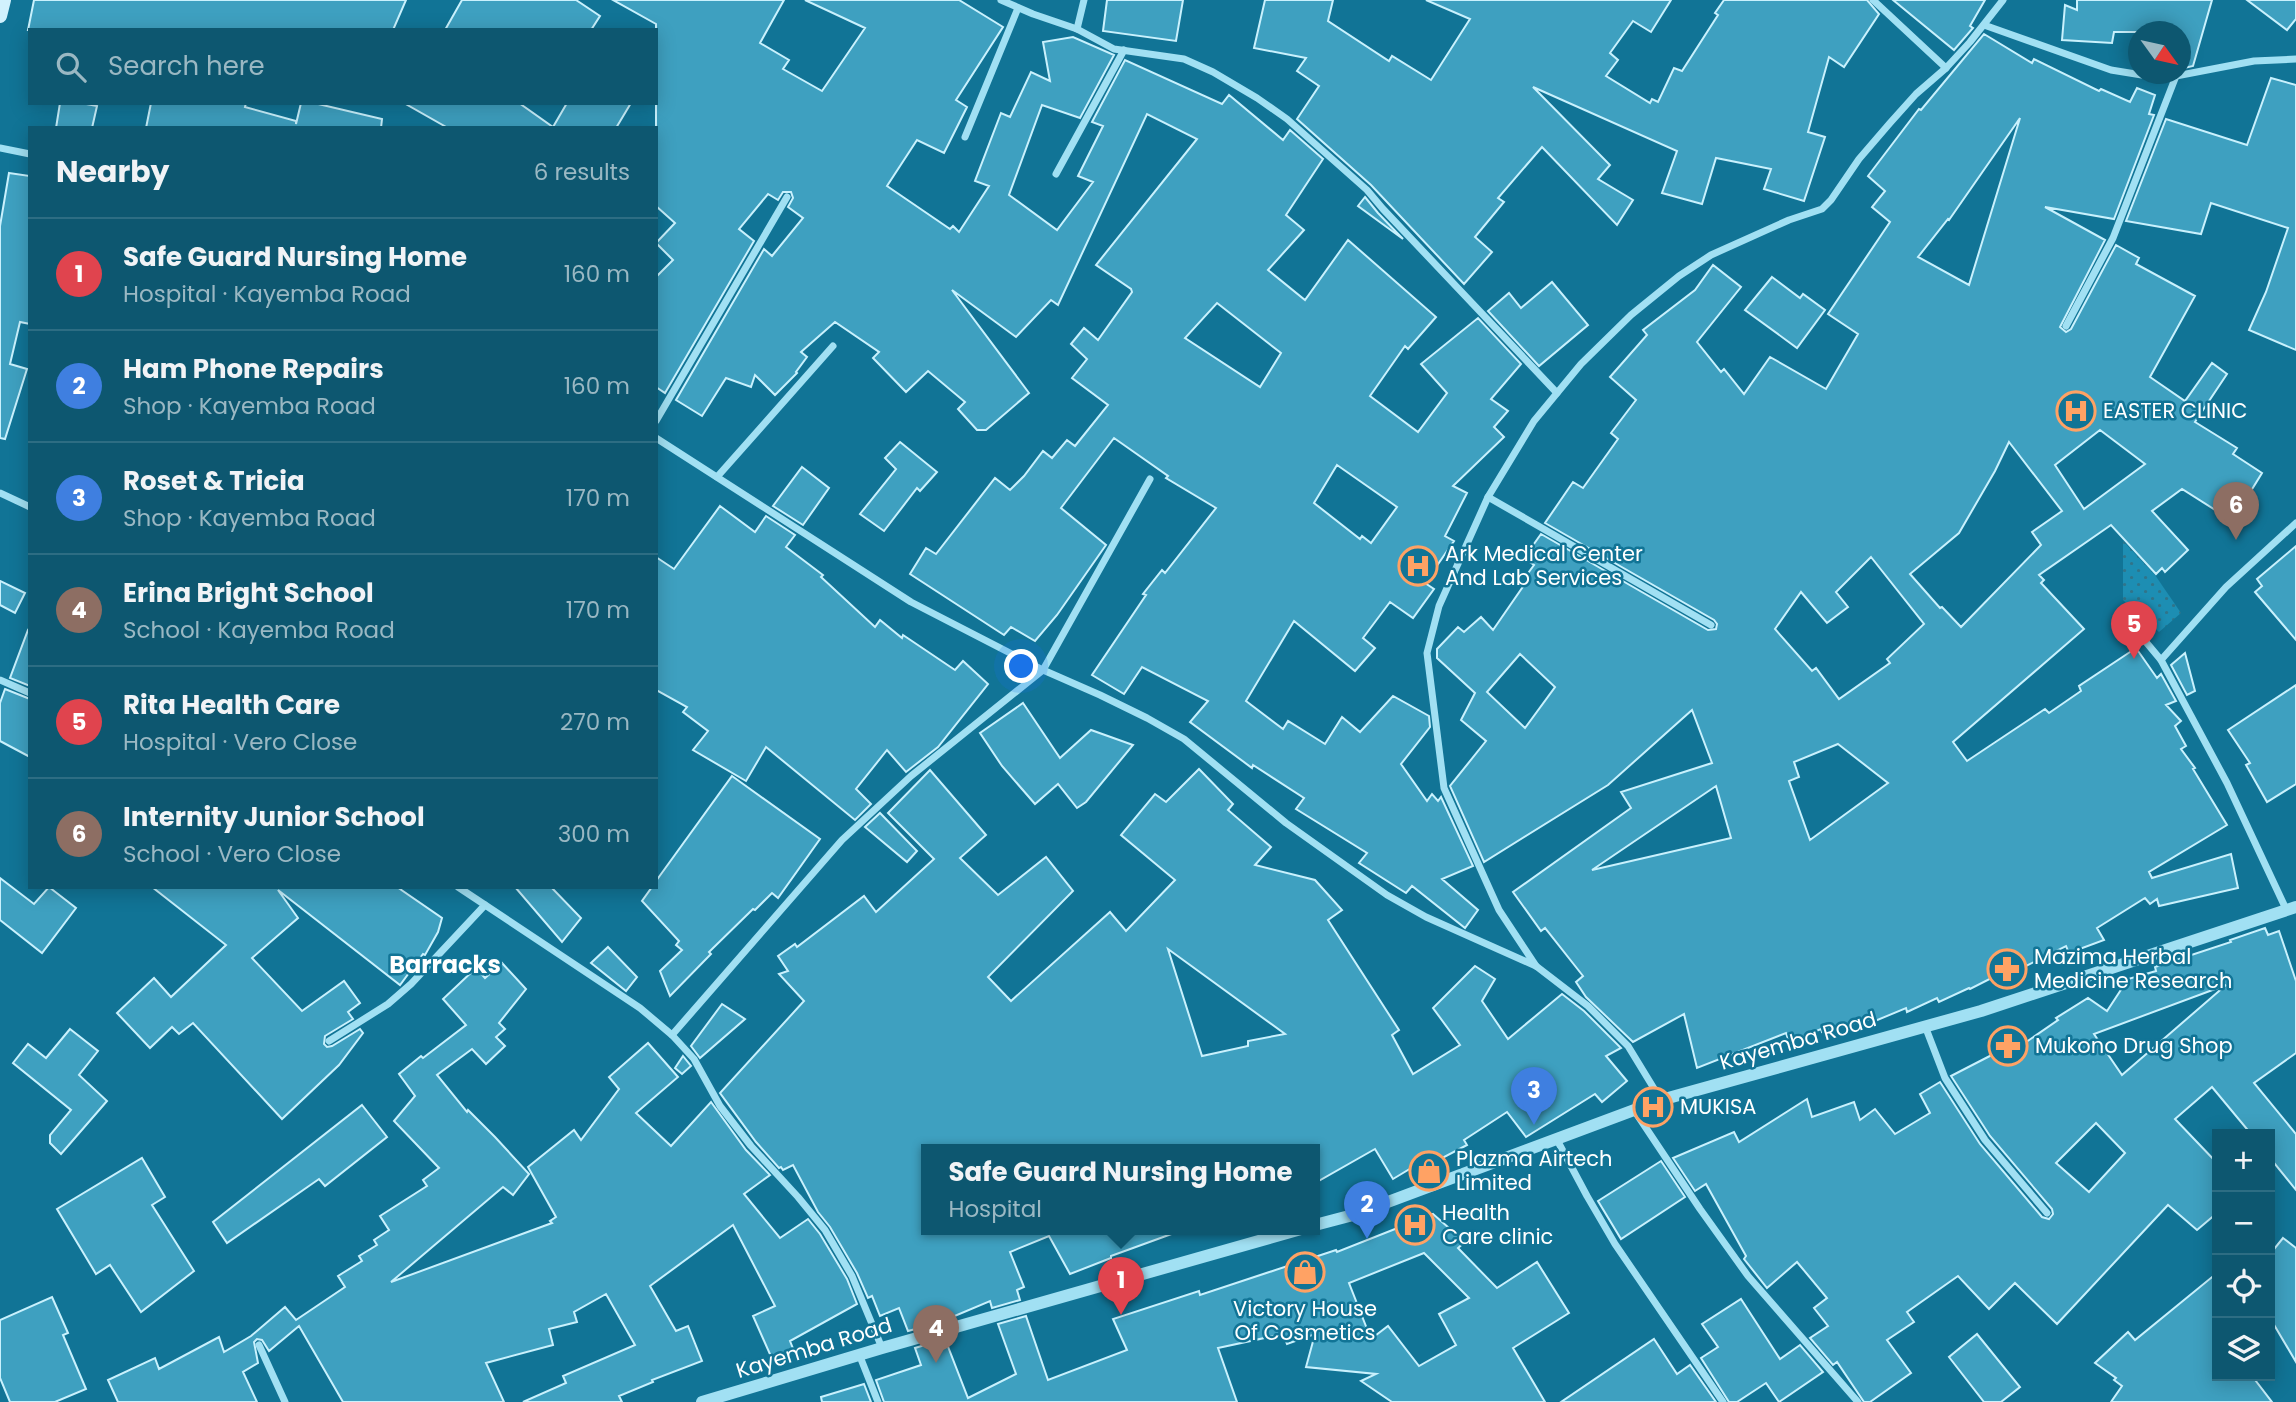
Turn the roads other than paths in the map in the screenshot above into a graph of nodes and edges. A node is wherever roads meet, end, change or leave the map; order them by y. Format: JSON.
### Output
{"nodes":[{"id":1,"x":4,"y":0,"type":"edge"},
{"id":2,"x":1001,"y":0,"type":"edge"},
{"id":3,"x":1084,"y":0,"type":"edge"},
{"id":4,"x":1873,"y":0,"type":"edge"},
{"id":5,"x":2003,"y":0,"type":"edge"},
{"id":6,"x":1017,"y":8,"type":"junction"},
{"id":7,"x":0,"y":16,"type":"edge"},
{"id":8,"x":1984,"y":25,"type":"junction"},
{"id":9,"x":1077,"y":29,"type":"junction"},
{"id":10,"x":1124,"y":50,"type":"junction"},
{"id":11,"x":2296,"y":59,"type":"edge"},
{"id":12,"x":1945,"y":68,"type":"junction"},
{"id":13,"x":2128,"y":73,"type":"edge"},
{"id":14,"x":2191,"y":73,"type":"edge"},
{"id":15,"x":2173,"y":84,"type":"edge"},
{"id":16,"x":965,"y":137,"type":"dead end"},
{"id":17,"x":0,"y":148,"type":"edge"},
{"id":18,"x":28,"y":154,"type":"edge"},
{"id":19,"x":1056,"y":174,"type":"dead end"},
{"id":20,"x":787,"y":197,"type":"dead end"},
{"id":21,"x":2066,"y":326,"type":"dead end"},
{"id":22,"x":833,"y":346,"type":"dead end"},
{"id":23,"x":1557,"y":393,"type":"junction"},
{"id":24,"x":658,"y":418,"type":"edge"},
{"id":25,"x":658,"y":439,"type":"edge"},
{"id":26,"x":717,"y":477,"type":"junction"},
{"id":27,"x":1150,"y":479,"type":"dead end"},
{"id":28,"x":0,"y":492,"type":"edge"},
{"id":29,"x":1488,"y":497,"type":"junction"},
{"id":30,"x":28,"y":506,"type":"edge"},
{"id":31,"x":2296,"y":523,"type":"edge"},
{"id":32,"x":2125,"y":617,"type":"dead end"},
{"id":33,"x":1711,"y":625,"type":"dead end"},
{"id":34,"x":2161,"y":660,"type":"junction"},
{"id":35,"x":1043,"y":670,"type":"junction"},
{"id":36,"x":0,"y":680,"type":"edge"},
{"id":37,"x":28,"y":692,"type":"edge"},
{"id":38,"x":461,"y":889,"type":"edge"},
{"id":39,"x":485,"y":905,"type":"junction"},
{"id":40,"x":2291,"y":908,"type":"edge"},
{"id":41,"x":1536,"y":966,"type":"junction"},
{"id":42,"x":1925,"y":1026,"type":"junction"},
{"id":43,"x":672,"y":1035,"type":"junction"},
{"id":44,"x":329,"y":1041,"type":"dead end"},
{"id":45,"x":1661,"y":1100,"type":"junction"},
{"id":46,"x":1634,"y":1110,"type":"junction"},
{"id":47,"x":1556,"y":1139,"type":"junction"},
{"id":48,"x":2047,"y":1213,"type":"dead end"},
{"id":49,"x":1320,"y":1224,"type":"edge"},
{"id":50,"x":1280,"y":1235,"type":"edge"},
{"id":51,"x":259,"y":1345,"type":"dead end"},
{"id":52,"x":882,"y":1348,"type":"junction"},
{"id":53,"x":859,"y":1354,"type":"junction"},
{"id":54,"x":285,"y":1402,"type":"edge"},
{"id":55,"x":702,"y":1402,"type":"edge"},
{"id":56,"x":878,"y":1402,"type":"edge"},
{"id":57,"x":1723,"y":1402,"type":"edge"},
{"id":58,"x":1858,"y":1402,"type":"edge"}],
"edges":[{"from":1,"to":7,"type":"main road"},
{"from":2,"to":6,"type":"street"},
{"from":3,"to":9,"type":"street"},
{"from":4,"to":12,"type":"street"},
{"from":5,"to":8,"type":"street"},
{"from":6,"to":9,"type":"street"},
{"from":6,"to":16,"type":"street"},
{"from":8,"to":12,"type":"street"},
{"from":8,"to":13,"type":"street"},
{"from":9,"to":10,"type":"street"},
{"from":10,"to":19,"type":"street"},
{"from":10,"to":23,"type":"street"},
{"from":11,"to":14,"type":"street"},
{"from":12,"to":23,"type":"street"},
{"from":15,"to":21,"type":"street"},
{"from":17,"to":18,"type":"street"},
{"from":20,"to":24,"type":"street"},
{"from":22,"to":26,"type":"street"},
{"from":23,"to":29,"type":"street"},
{"from":25,"to":26,"type":"street"},
{"from":26,"to":35,"type":"street"},
{"from":27,"to":35,"type":"street"},
{"from":28,"to":30,"type":"street"},
{"from":29,"to":33,"type":"street"},
{"from":29,"to":41,"type":"street"},
{"from":31,"to":34,"type":"street"},
{"from":32,"to":34,"type":"street"},
{"from":34,"to":40,"type":"street"},
{"from":35,"to":41,"type":"street"},
{"from":35,"to":43,"type":"street"},
{"from":36,"to":37,"type":"street"},
{"from":38,"to":39,"type":"street"},
{"from":39,"to":43,"type":"street"},
{"from":39,"to":44,"type":"street"},
{"from":40,"to":42,"type":"street","name":"Kayemba Road"},
{"from":41,"to":45,"type":"street"},
{"from":42,"to":45,"type":"street","name":"Kayemba Road"},
{"from":42,"to":48,"type":"street"},
{"from":43,"to":52,"type":"street"},
{"from":45,"to":46,"type":"street","name":"Kayemba Road"},
{"from":46,"to":47,"type":"street","name":"Kayemba Road"},
{"from":46,"to":58,"type":"street"},
{"from":47,"to":49,"type":"street","name":"Kayemba Road"},
{"from":47,"to":57,"type":"street"},
{"from":50,"to":52,"type":"street","name":"Kayemba Road"},
{"from":51,"to":54,"type":"street"},
{"from":52,"to":53,"type":"street","name":"Kayemba Road"},
{"from":53,"to":55,"type":"street","name":"Kayemba Road"},
{"from":53,"to":56,"type":"street"}]}
